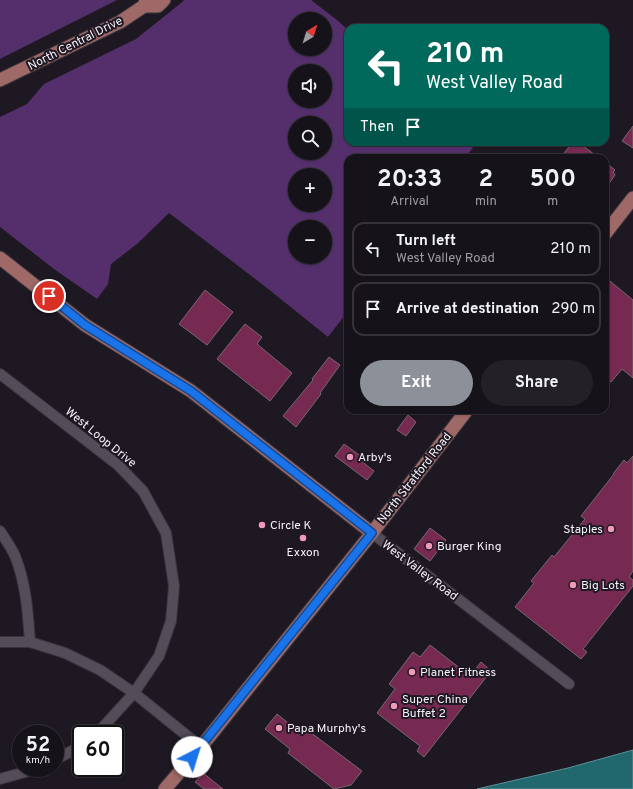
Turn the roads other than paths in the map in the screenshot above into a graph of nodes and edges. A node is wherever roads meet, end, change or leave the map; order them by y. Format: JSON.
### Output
{"nodes":[{"id":1,"x":164,"y":0,"type":"edge"},
{"id":2,"x":145,"y":3,"type":"edge"},
{"id":3,"x":0,"y":80,"type":"edge"},
{"id":4,"x":633,"y":198,"type":"edge"},
{"id":5,"x":609,"y":229,"type":"edge"},
{"id":6,"x":0,"y":258,"type":"edge"},
{"id":7,"x":0,"y":374,"type":"edge"},
{"id":8,"x":464,"y":414,"type":"edge"},
{"id":9,"x":0,"y":531,"type":"edge"},
{"id":10,"x":372,"y":533,"type":"junction"},
{"id":11,"x":0,"y":642,"type":"edge"},
{"id":12,"x":30,"y":642,"type":"junction"},
{"id":13,"x":569,"y":684,"type":"dead end"},
{"id":14,"x":134,"y":693,"type":"junction"},
{"id":15,"x":105,"y":725,"type":"edge"},
{"id":16,"x":201,"y":747,"type":"junction"},
{"id":17,"x":12,"y":776,"type":"edge"},
{"id":18,"x":0,"y":779,"type":"edge"},
{"id":19,"x":165,"y":789,"type":"edge"}],
"edges":[{"from":1,"to":2,"type":"main road"},
{"from":2,"to":3,"type":"main road","name":"North Central Drive"},
{"from":4,"to":5,"type":"main road"},
{"from":6,"to":10,"type":"main road","name":"West Valley Road"},
{"from":7,"to":14,"type":"street","name":"West Loop Drive"},
{"from":8,"to":10,"type":"main road","name":"North Stratford Road"},
{"from":9,"to":12,"type":"street"},
{"from":10,"to":13,"type":"street","name":"West Valley Road"},
{"from":10,"to":16,"type":"main road","name":"North Stratford Road"},
{"from":11,"to":12,"type":"street"},
{"from":12,"to":14,"type":"street"},
{"from":14,"to":15,"type":"street","name":"West Loop Drive"},
{"from":14,"to":16,"type":"street"},
{"from":16,"to":19,"type":"main road","name":"North Stratford Road"},
{"from":17,"to":18,"type":"street"}]}
